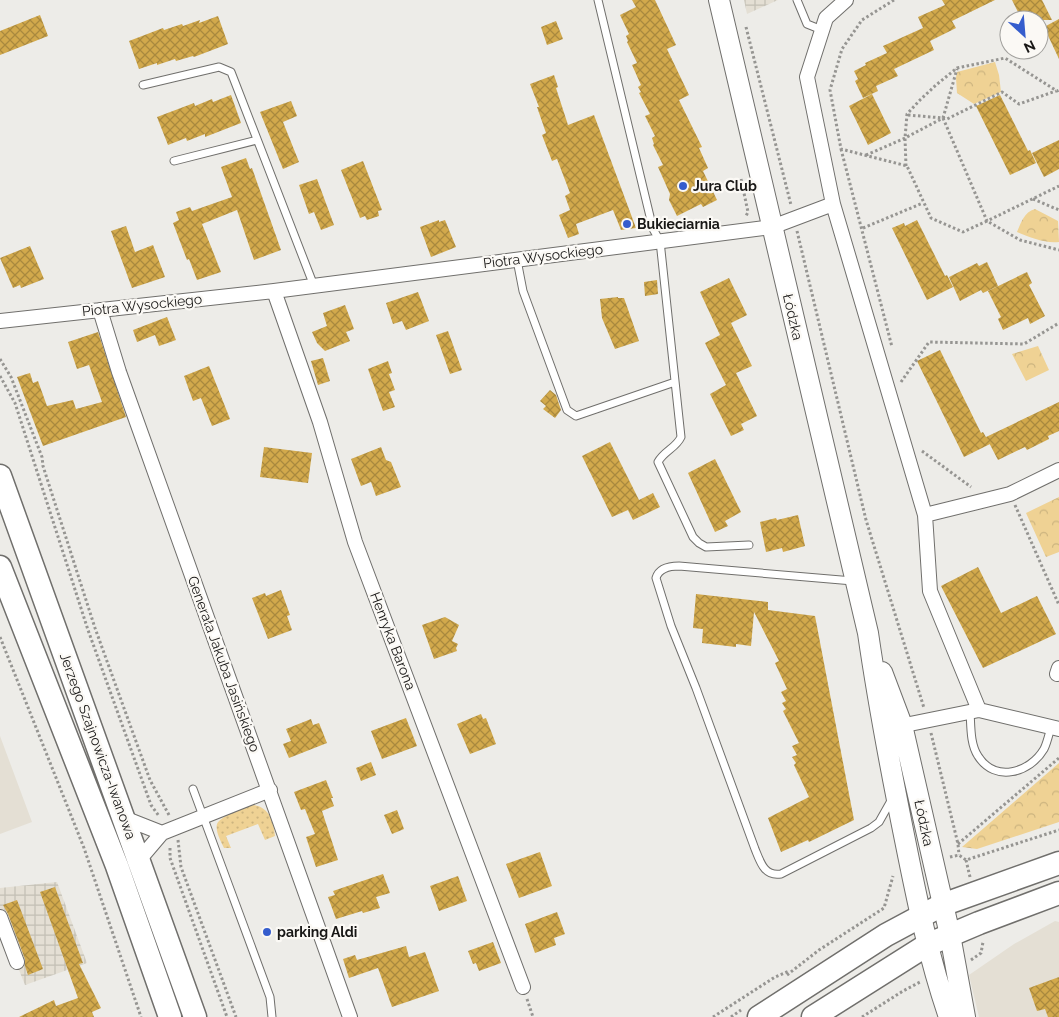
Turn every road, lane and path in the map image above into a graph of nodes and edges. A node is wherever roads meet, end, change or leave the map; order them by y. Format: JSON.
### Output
{"nodes":[{"id":1,"x":598,"y":0,"type":"edge"},
{"id":2,"x":719,"y":0,"type":"edge"},
{"id":3,"x":797,"y":0,"type":"edge"},
{"id":4,"x":846,"y":0,"type":"edge"},
{"id":5,"x":894,"y":0,"type":"edge"},
{"id":6,"x":744,"y":19,"type":"dead end"},
{"id":7,"x":822,"y":30,"type":"junction"},
{"id":8,"x":957,"y":68,"type":"junction"},
{"id":9,"x":142,"y":85,"type":"dead end"},
{"id":10,"x":1058,"y":91,"type":"edge"},
{"id":11,"x":907,"y":114,"type":"junction"},
{"id":12,"x":943,"y":118,"type":"junction"},
{"id":13,"x":905,"y":138,"type":"junction"},
{"id":14,"x":257,"y":140,"type":"junction"},
{"id":15,"x":842,"y":149,"type":"junction"},
{"id":16,"x":865,"y":155,"type":"junction"},
{"id":17,"x":174,"y":161,"type":"dead end"},
{"id":18,"x":906,"y":166,"type":"junction"},
{"id":19,"x":740,"y":175,"type":"dead end"},
{"id":20,"x":1059,"y":186,"type":"edge"},
{"id":21,"x":1034,"y":199,"type":"junction"},
{"id":22,"x":832,"y":204,"type":"junction"},
{"id":23,"x":924,"y":204,"type":"junction"},
{"id":24,"x":1059,"y":210,"type":"edge"},
{"id":25,"x":743,"y":218,"type":"dead end"},
{"id":26,"x":794,"y":218,"type":"junction"},
{"id":27,"x":987,"y":221,"type":"junction"},
{"id":28,"x":969,"y":224,"type":"dead end"},
{"id":29,"x":772,"y":227,"type":"junction"},
{"id":30,"x":863,"y":228,"type":"junction"},
{"id":31,"x":971,"y":228,"type":"junction"},
{"id":32,"x":660,"y":241,"type":"junction"},
{"id":33,"x":1059,"y":250,"type":"edge"},
{"id":34,"x":517,"y":260,"type":"junction"},
{"id":35,"x":314,"y":286,"type":"junction"},
{"id":36,"x":274,"y":291,"type":"junction"},
{"id":37,"x":100,"y":310,"type":"junction"},
{"id":38,"x":0,"y":321,"type":"edge"},
{"id":39,"x":1059,"y":322,"type":"edge"},
{"id":40,"x":894,"y":353,"type":"dead end"},
{"id":41,"x":0,"y":359,"type":"edge"},
{"id":42,"x":899,"y":372,"type":"dead end"},
{"id":43,"x":0,"y":376,"type":"edge"},
{"id":44,"x":675,"y":382,"type":"junction"},
{"id":45,"x":901,"y":382,"type":"junction"},
{"id":46,"x":904,"y":391,"type":"dead end"},
{"id":47,"x":920,"y":457,"type":"dead end"},
{"id":48,"x":1059,"y":470,"type":"edge"},
{"id":49,"x":0,"y":476,"type":"edge"},
{"id":50,"x":980,"y":486,"type":"dead end"},
{"id":51,"x":972,"y":487,"type":"junction"},
{"id":52,"x":964,"y":491,"type":"dead end"},
{"id":53,"x":1010,"y":494,"type":"junction"},
{"id":54,"x":925,"y":515,"type":"junction"},
{"id":55,"x":749,"y":545,"type":"dead end"},
{"id":56,"x":0,"y":567,"type":"edge"},
{"id":57,"x":856,"y":582,"type":"junction"},
{"id":58,"x":1059,"y":606,"type":"edge"},
{"id":59,"x":868,"y":633,"type":"junction"},
{"id":60,"x":0,"y":637,"type":"edge"},
{"id":61,"x":975,"y":711,"type":"junction"},
{"id":62,"x":927,"y":721,"type":"junction"},
{"id":63,"x":902,"y":726,"type":"junction"},
{"id":64,"x":1055,"y":728,"type":"edge"},
{"id":65,"x":882,"y":730,"type":"junction"},
{"id":66,"x":1059,"y":758,"type":"edge"},
{"id":67,"x":193,"y":790,"type":"dead end"},
{"id":68,"x":270,"y":790,"type":"junction"},
{"id":69,"x":895,"y":794,"type":"junction"},
{"id":70,"x":203,"y":817,"type":"junction"},
{"id":71,"x":124,"y":818,"type":"junction"},
{"id":72,"x":1059,"y":830,"type":"edge"},
{"id":73,"x":167,"y":831,"type":"junction"},
{"id":74,"x":958,"y":844,"type":"junction"},
{"id":75,"x":959,"y":855,"type":"junction"},
{"id":76,"x":949,"y":857,"type":"dead end"},
{"id":77,"x":139,"y":860,"type":"junction"},
{"id":78,"x":966,"y":860,"type":"junction"},
{"id":79,"x":1059,"y":863,"type":"edge"},
{"id":80,"x":896,"y":869,"type":"dead end"},
{"id":81,"x":970,"y":874,"type":"dead end"},
{"id":82,"x":1059,"y":893,"type":"edge"},
{"id":83,"x":942,"y":905,"type":"junction"},
{"id":84,"x":920,"y":916,"type":"junction"},
{"id":85,"x":0,"y":917,"type":"edge"},
{"id":86,"x":950,"y":935,"type":"junction"},
{"id":87,"x":989,"y":942,"type":"dead end"},
{"id":88,"x":984,"y":944,"type":"dead end"},
{"id":89,"x":927,"y":945,"type":"junction"},
{"id":90,"x":17,"y":962,"type":"dead end"},
{"id":91,"x":924,"y":980,"type":"dead end"},
{"id":92,"x":523,"y":987,"type":"dead end"},
{"id":93,"x":141,"y":1017,"type":"edge"},
{"id":94,"x":170,"y":1017,"type":"edge"},
{"id":95,"x":195,"y":1017,"type":"edge"},
{"id":96,"x":227,"y":1017,"type":"edge"},
{"id":97,"x":236,"y":1017,"type":"edge"},
{"id":98,"x":272,"y":1017,"type":"edge"},
{"id":99,"x":350,"y":1017,"type":"edge"},
{"id":100,"x":713,"y":1017,"type":"edge"},
{"id":101,"x":759,"y":1017,"type":"edge"},
{"id":102,"x":813,"y":1017,"type":"edge"},
{"id":103,"x":862,"y":1017,"type":"edge"},
{"id":104,"x":949,"y":1017,"type":"edge"},
{"id":105,"x":965,"y":1017,"type":"edge"}],
"edges":[{"from":1,"to":32,"type":"lane"},
{"from":2,"to":29,"type":"street","name":"Łódzka"},
{"from":3,"to":7,"type":"lane"},
{"from":4,"to":7,"type":"street"},
{"from":5,"to":15,"type":"path"},
{"from":6,"to":26,"type":"path"},
{"from":7,"to":22,"type":"street"},
{"from":8,"to":10,"type":"path"},
{"from":8,"to":11,"type":"path"},
{"from":8,"to":12,"type":"path"},
{"from":9,"to":14,"type":"lane"},
{"from":10,"to":12,"type":"path"},
{"from":11,"to":12,"type":"path"},
{"from":11,"to":13,"type":"path"},
{"from":12,"to":13,"type":"path"},
{"from":12,"to":27,"type":"path"},
{"from":13,"to":16,"type":"path"},
{"from":13,"to":18,"type":"path"},
{"from":14,"to":17,"type":"lane"},
{"from":14,"to":35,"type":"lane"},
{"from":15,"to":16,"type":"path"},
{"from":15,"to":30,"type":"path"},
{"from":16,"to":18,"type":"path"},
{"from":18,"to":23,"type":"path"},
{"from":19,"to":25,"type":"path"},
{"from":20,"to":21,"type":"path"},
{"from":21,"to":24,"type":"path"},
{"from":21,"to":27,"type":"path"},
{"from":22,"to":26,"type":"street","name":"Piotra Wysockiego"},
{"from":22,"to":54,"type":"street"},
{"from":23,"to":30,"type":"path"},
{"from":23,"to":31,"type":"path"},
{"from":26,"to":29,"type":"street","name":"Piotra Wysockiego"},
{"from":26,"to":62,"type":"path"},
{"from":27,"to":31,"type":"path"},
{"from":27,"to":33,"type":"path"},
{"from":28,"to":31,"type":"path"},
{"from":29,"to":32,"type":"street","name":"Piotra Wysockiego"},
{"from":29,"to":57,"type":"street","name":"Łódzka"},
{"from":30,"to":40,"type":"path"},
{"from":32,"to":34,"type":"street","name":"Piotra Wysockiego"},
{"from":32,"to":44,"type":"lane"},
{"from":34,"to":35,"type":"street","name":"Piotra Wysockiego"},
{"from":34,"to":44,"type":"lane"},
{"from":35,"to":36,"type":"street","name":"Piotra Wysockiego"},
{"from":36,"to":37,"type":"street","name":"Piotra Wysockiego"},
{"from":36,"to":92,"type":"street","name":"Henryka Barona"},
{"from":37,"to":38,"type":"street","name":"Piotra Wysockiego"},
{"from":37,"to":68,"type":"street","name":"Generała Jakuba Jasińskiego"},
{"from":39,"to":45,"type":"path"},
{"from":41,"to":73,"type":"path"},
{"from":42,"to":45,"type":"path"},
{"from":43,"to":73,"type":"path"},
{"from":44,"to":55,"type":"lane"},
{"from":45,"to":46,"type":"path"},
{"from":47,"to":51,"type":"path"},
{"from":48,"to":53,"type":"street"},
{"from":49,"to":71,"type":"main road","name":"Jerzego Szajnowicza-Iwanowa"},
{"from":50,"to":51,"type":"path"},
{"from":51,"to":52,"type":"path"},
{"from":53,"to":54,"type":"street"},
{"from":53,"to":58,"type":"path"},
{"from":54,"to":61,"type":"street"},
{"from":56,"to":94,"type":"main road","name":"Jerzego Szajnowicza-Iwanowa"},
{"from":57,"to":59,"type":"street","name":"Łódzka"},
{"from":57,"to":69,"type":"lane"},
{"from":59,"to":63,"type":"street","name":"Łódzka"},
{"from":59,"to":65,"type":"street","name":"Łódzka"},
{"from":60,"to":93,"type":"path"},
{"from":61,"to":62,"type":"street"},
{"from":61,"to":64,"type":"street"},
{"from":61,"to":64,"type":"lane"},
{"from":62,"to":63,"type":"street"},
{"from":62,"to":74,"type":"path"},
{"from":63,"to":65,"type":"street"},
{"from":63,"to":83,"type":"street","name":"Łódzka"},
{"from":65,"to":69,"type":"street","name":"Łódzka"},
{"from":66,"to":74,"type":"path"},
{"from":67,"to":70,"type":"lane"},
{"from":68,"to":70,"type":"street"},
{"from":68,"to":99,"type":"street","name":"Generała Jakuba Jasińskiego"},
{"from":69,"to":84,"type":"street","name":"Łódzka"},
{"from":70,"to":73,"type":"street"},
{"from":70,"to":98,"type":"lane"},
{"from":71,"to":73,"type":"street"},
{"from":71,"to":77,"type":"main road","name":"Jerzego Szajnowicza-Iwanowa"},
{"from":72,"to":78,"type":"path"},
{"from":73,"to":77,"type":"street"},
{"from":73,"to":96,"type":"path"},
{"from":73,"to":97,"type":"path"},
{"from":74,"to":75,"type":"path"},
{"from":75,"to":76,"type":"path"},
{"from":75,"to":78,"type":"path"},
{"from":77,"to":95,"type":"main road","name":"Jerzego Szajnowicza-Iwanowa"},
{"from":78,"to":81,"type":"path"},
{"from":79,"to":83,"type":"main road"},
{"from":80,"to":100,"type":"path"},
{"from":82,"to":86,"type":"main road"},
{"from":83,"to":84,"type":"main road"},
{"from":83,"to":86,"type":"street","name":"Łódzka"},
{"from":84,"to":89,"type":"street","name":"Łódzka"},
{"from":84,"to":101,"type":"main road"},
{"from":85,"to":90,"type":"street"},
{"from":86,"to":89,"type":"main road"},
{"from":86,"to":105,"type":"street","name":"Łódzka"},
{"from":87,"to":88,"type":"path"},
{"from":89,"to":102,"type":"main road"},
{"from":89,"to":104,"type":"street","name":"Łódzka"},
{"from":91,"to":103,"type":"path"}]}
